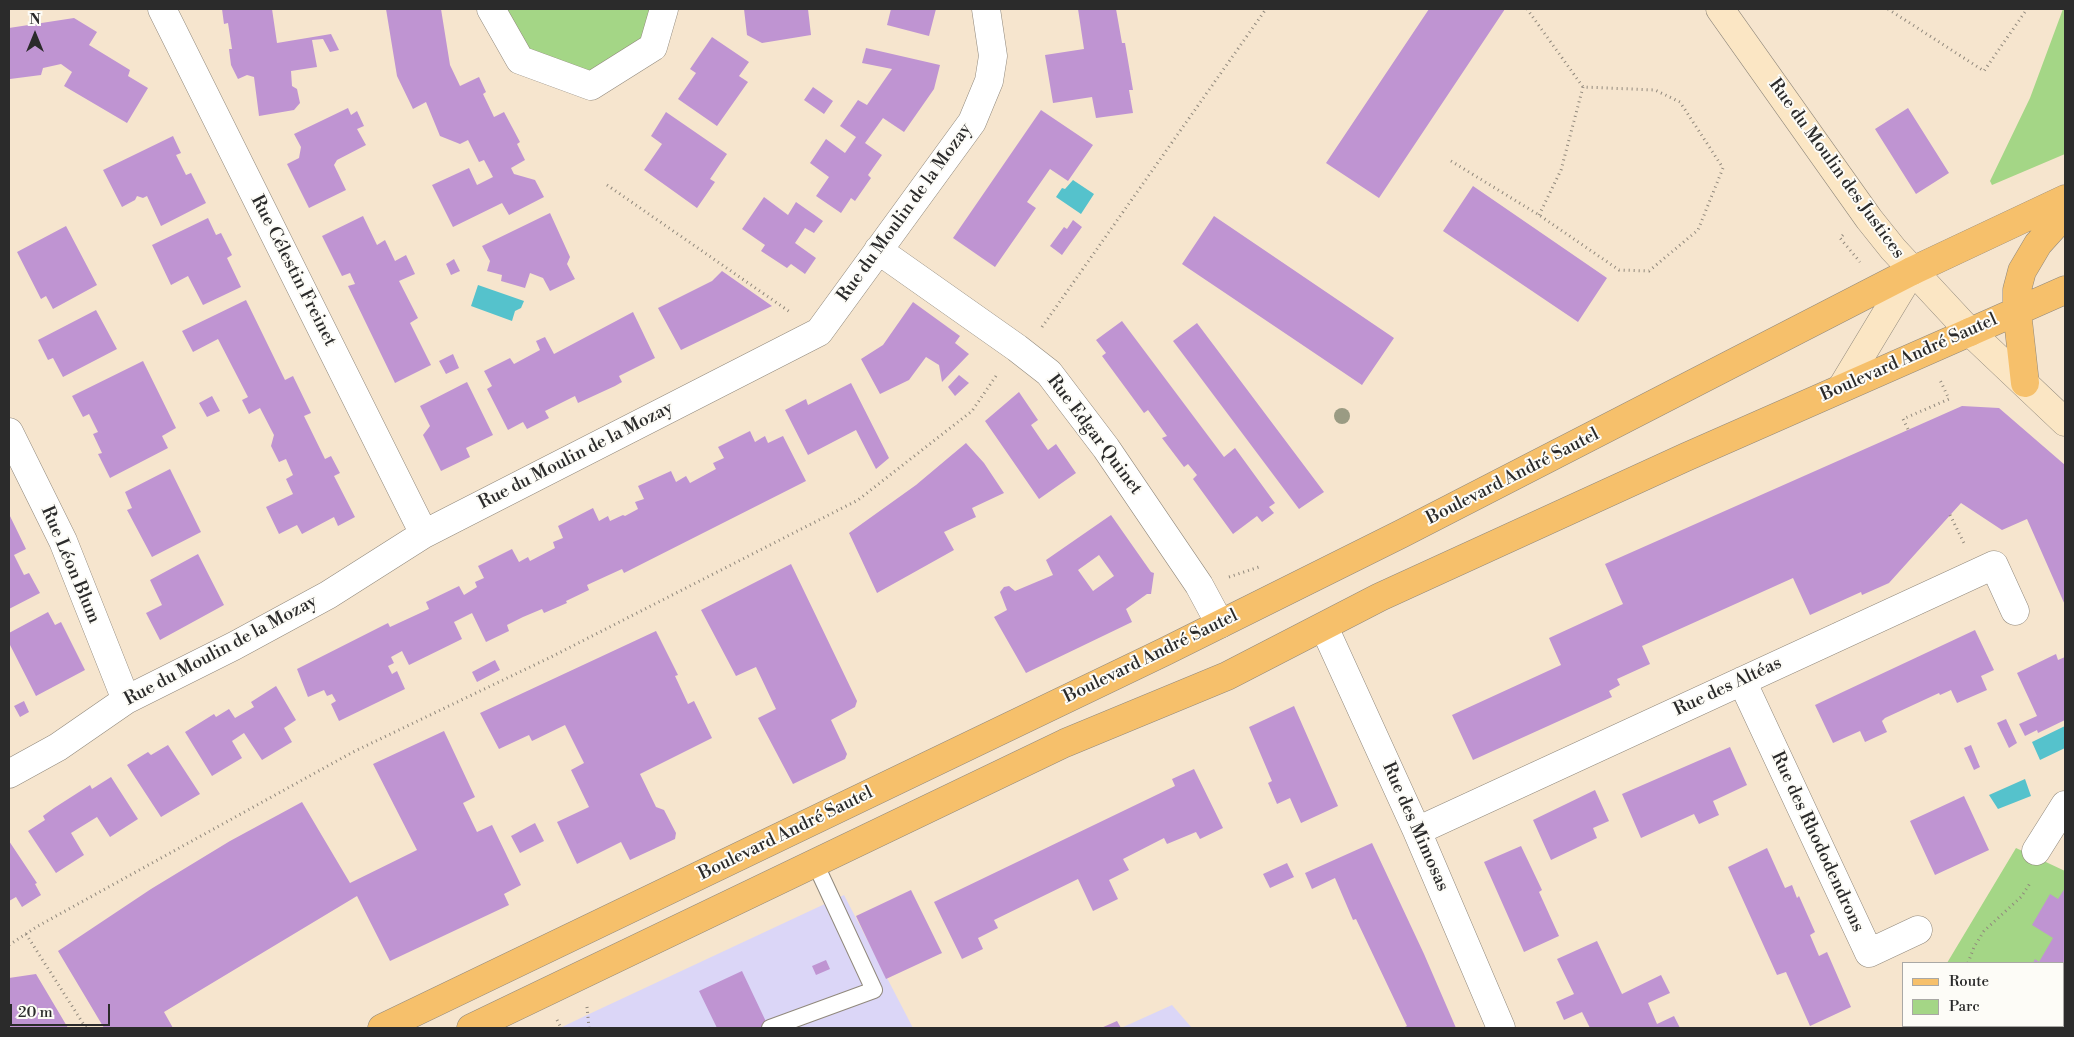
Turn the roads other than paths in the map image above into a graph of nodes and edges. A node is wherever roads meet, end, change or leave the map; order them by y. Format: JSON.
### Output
{"nodes":[{"id":1,"x":162,"y":9,"type":"edge"},
{"id":2,"x":491,"y":9,"type":"edge"},
{"id":3,"x":664,"y":9,"type":"edge"},
{"id":4,"x":986,"y":9,"type":"edge"},
{"id":5,"x":1720,"y":9,"type":"edge"},
{"id":6,"x":2065,"y":199,"type":"edge"},
{"id":7,"x":2065,"y":214,"type":"edge"},
{"id":8,"x":878,"y":250,"type":"junction"},
{"id":9,"x":1912,"y":272,"type":"junction"},
{"id":10,"x":2065,"y":290,"type":"edge"},
{"id":11,"x":2017,"y":311,"type":"junction"},
{"id":12,"x":1970,"y":332,"type":"junction"},
{"id":13,"x":2025,"y":383,"type":"junction"},
{"id":14,"x":1842,"y":388,"type":"junction"},
{"id":15,"x":2065,"y":412,"type":"edge"},
{"id":16,"x":2065,"y":422,"type":"edge"},
{"id":17,"x":9,"y":432,"type":"edge"},
{"id":18,"x":424,"y":534,"type":"junction"},
{"id":19,"x":2015,"y":611,"type":"dead end"},
{"id":20,"x":1220,"y":624,"type":"junction"},
{"id":21,"x":1324,"y":627,"type":"junction"},
{"id":22,"x":1742,"y":681,"type":"junction"},
{"id":23,"x":126,"y":700,"type":"junction"},
{"id":24,"x":9,"y":774,"type":"edge"},
{"id":25,"x":2065,"y":804,"type":"edge"},
{"id":26,"x":1417,"y":831,"type":"junction"},
{"id":27,"x":2036,"y":851,"type":"road end"},
{"id":28,"x":815,"y":863,"type":"junction"},
{"id":29,"x":1918,"y":930,"type":"dead end"},
{"id":30,"x":382,"y":1028,"type":"edge"},
{"id":31,"x":471,"y":1028,"type":"edge"},
{"id":32,"x":770,"y":1028,"type":"edge"},
{"id":33,"x":1501,"y":1028,"type":"edge"}],
"edges":[{"from":1,"to":18,"type":"street","name":"Rue Célestin Freinet"},
{"from":2,"to":3,"type":"street"},
{"from":4,"to":8,"type":"street","name":"Rue du Moulin de la Mozay"},
{"from":5,"to":9,"type":"street","name":"Rue du Moulin des Justices"},
{"from":6,"to":9,"type":"main road","name":"Boulevard André Sautel"},
{"from":7,"to":11,"type":"main road"},
{"from":8,"to":18,"type":"street","name":"Rue du Moulin de la Mozay"},
{"from":8,"to":20,"type":"street","name":"Rue Edgar Quinet"},
{"from":9,"to":12,"type":"street","name":"Rue du Moulin des Justices"},
{"from":9,"to":14,"type":"street"},
{"from":9,"to":20,"type":"main road","name":"Boulevard André Sautel"},
{"from":10,"to":11,"type":"main road","name":"Boulevard André Sautel"},
{"from":11,"to":12,"type":"main road","name":"Boulevard André Sautel"},
{"from":11,"to":13,"type":"main road"},
{"from":12,"to":13,"type":"street","name":"Rue du Moulin des Justices"},
{"from":12,"to":14,"type":"main road","name":"Boulevard André Sautel"},
{"from":13,"to":15,"type":"street"},
{"from":13,"to":16,"type":"street"},
{"from":14,"to":21,"type":"main road","name":"Boulevard André Sautel"},
{"from":17,"to":23,"type":"street","name":"Rue Léon Blum"},
{"from":18,"to":23,"type":"street","name":"Rue du Moulin de la Mozay"},
{"from":19,"to":22,"type":"street","name":"Rue des Altéas"},
{"from":20,"to":30,"type":"main road","name":"Boulevard André Sautel"},
{"from":21,"to":26,"type":"street","name":"Rue des Mimosas"},
{"from":21,"to":28,"type":"main road","name":"Boulevard André Sautel"},
{"from":22,"to":26,"type":"street","name":"Rue des Altéas"},
{"from":22,"to":29,"type":"street","name":"Rue des Rhododendrons"},
{"from":23,"to":24,"type":"street","name":"Rue du Moulin de la Mozay"},
{"from":25,"to":27,"type":"street"},
{"from":26,"to":33,"type":"street","name":"Rue des Mimosas"},
{"from":28,"to":31,"type":"main road","name":"Boulevard André Sautel"},
{"from":28,"to":32,"type":"lane"}]}
